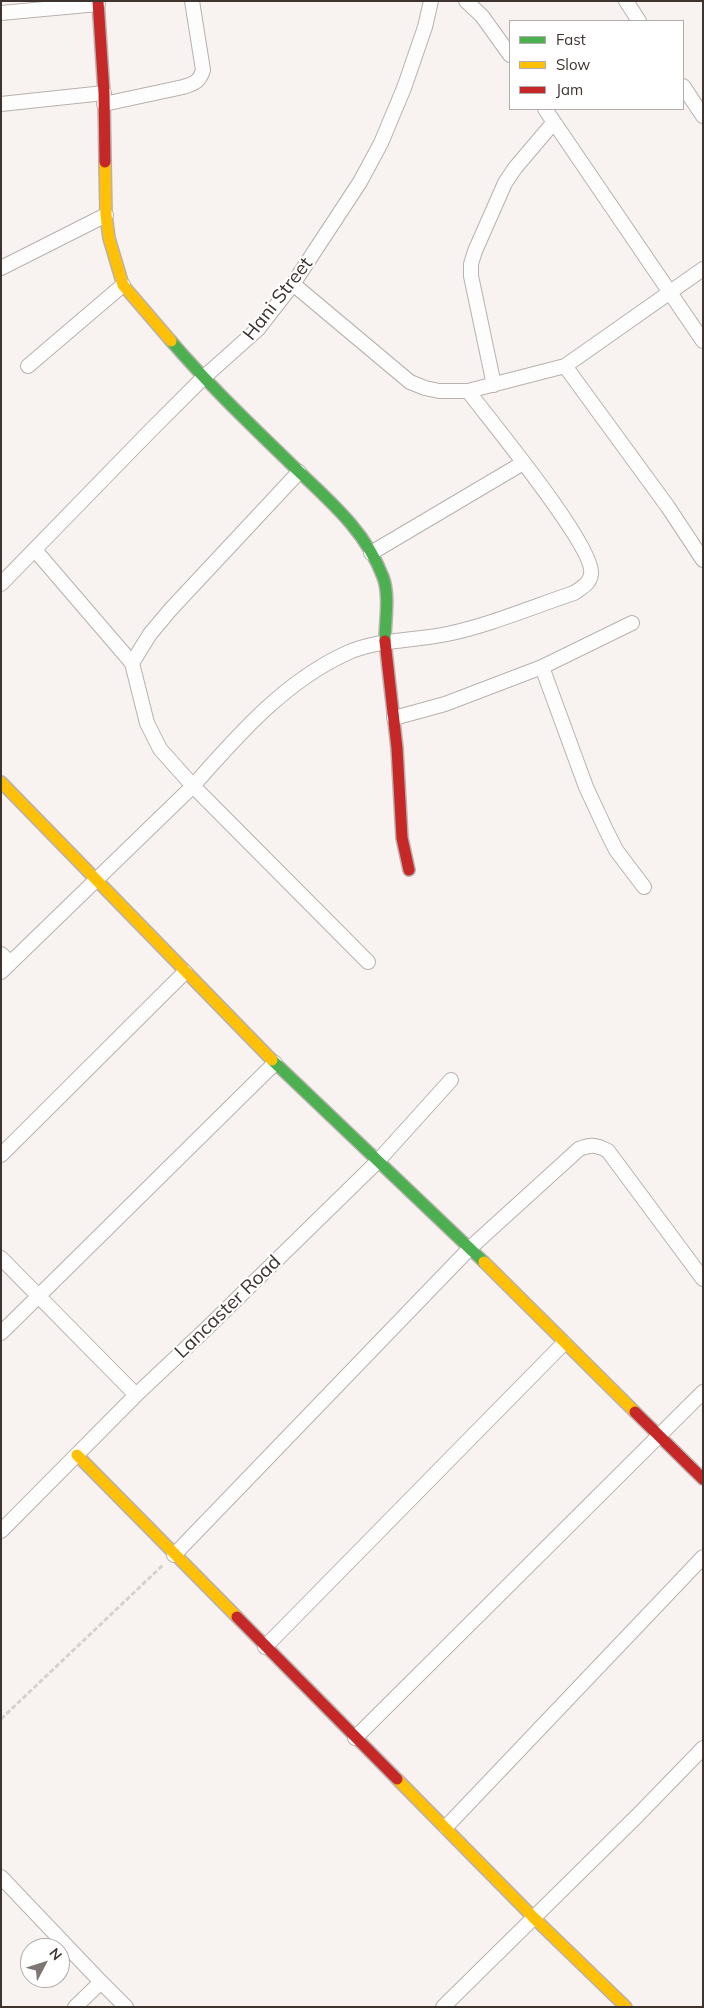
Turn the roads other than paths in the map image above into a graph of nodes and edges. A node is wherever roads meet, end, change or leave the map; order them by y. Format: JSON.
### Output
{"nodes":[{"id":1,"x":192,"y":1,"type":"edge"},
{"id":2,"x":431,"y":1,"type":"edge"},
{"id":3,"x":466,"y":1,"type":"edge"},
{"id":4,"x":626,"y":1,"type":"edge"},
{"id":5,"x":98,"y":2,"type":"edge"},
{"id":6,"x":1,"y":13,"type":"edge"},
{"id":7,"x":638,"y":20,"type":"edge"},
{"id":8,"x":509,"y":54,"type":"edge"},
{"id":9,"x":684,"y":88,"type":"edge"},
{"id":10,"x":104,"y":98,"type":"junction"},
{"id":11,"x":1,"y":104,"type":"edge"},
{"id":12,"x":547,"y":110,"type":"edge"},
{"id":13,"x":703,"y":116,"type":"edge"},
{"id":14,"x":554,"y":122,"type":"junction"},
{"id":15,"x":106,"y":215,"type":"junction"},
{"id":16,"x":1,"y":268,"type":"edge"},
{"id":17,"x":703,"y":270,"type":"edge"},
{"id":18,"x":293,"y":284,"type":"junction"},
{"id":19,"x":123,"y":285,"type":"junction"},
{"id":20,"x":670,"y":292,"type":"junction"},
{"id":21,"x":703,"y":341,"type":"edge"},
{"id":22,"x":28,"y":366,"type":"dead end"},
{"id":23,"x":566,"y":366,"type":"junction"},
{"id":24,"x":203,"y":378,"type":"junction"},
{"id":25,"x":494,"y":386,"type":"junction"},
{"id":26,"x":468,"y":391,"type":"junction"},
{"id":27,"x":523,"y":463,"type":"junction"},
{"id":28,"x":298,"y":472,"type":"junction"},
{"id":29,"x":35,"y":550,"type":"junction"},
{"id":30,"x":371,"y":553,"type":"junction"},
{"id":31,"x":703,"y":560,"type":"edge"},
{"id":32,"x":1,"y":584,"type":"edge"},
{"id":33,"x":632,"y":623,"type":"dead end"},
{"id":34,"x":385,"y":643,"type":"junction"},
{"id":35,"x":132,"y":663,"type":"junction"},
{"id":36,"x":542,"y":667,"type":"junction"},
{"id":37,"x":394,"y":718,"type":"junction"},
{"id":38,"x":1,"y":782,"type":"edge"},
{"id":39,"x":193,"y":786,"type":"junction"},
{"id":40,"x":409,"y":870,"type":"dead end"},
{"id":41,"x":96,"y":878,"type":"junction"},
{"id":42,"x":644,"y":887,"type":"dead end"},
{"id":43,"x":4,"y":962,"type":"edge"},
{"id":44,"x":368,"y":962,"type":"dead end"},
{"id":45,"x":185,"y":972,"type":"junction"},
{"id":46,"x":275,"y":1063,"type":"junction"},
{"id":47,"x":452,"y":1080,"type":"dead end"},
{"id":48,"x":1,"y":1155,"type":"edge"},
{"id":49,"x":377,"y":1162,"type":"junction"},
{"id":50,"x":470,"y":1248,"type":"junction"},
{"id":51,"x":1,"y":1258,"type":"edge"},
{"id":52,"x":703,"y":1279,"type":"edge"},
{"id":53,"x":38,"y":1296,"type":"junction"},
{"id":54,"x":1,"y":1333,"type":"edge"},
{"id":55,"x":564,"y":1343,"type":"junction"},
{"id":56,"x":703,"y":1392,"type":"edge"},
{"id":57,"x":136,"y":1395,"type":"junction"},
{"id":58,"x":659,"y":1435,"type":"junction"},
{"id":59,"x":78,"y":1455,"type":"junction"},
{"id":60,"x":703,"y":1479,"type":"edge"},
{"id":61,"x":1,"y":1531,"type":"edge"},
{"id":62,"x":174,"y":1554,"type":"junction"},
{"id":63,"x":703,"y":1557,"type":"edge"},
{"id":64,"x":265,"y":1646,"type":"junction"},
{"id":65,"x":355,"y":1738,"type":"junction"},
{"id":66,"x":703,"y":1748,"type":"edge"},
{"id":67,"x":446,"y":1827,"type":"junction"},
{"id":68,"x":1,"y":1877,"type":"edge"},
{"id":69,"x":533,"y":1917,"type":"junction"},
{"id":70,"x":101,"y":1982,"type":"junction"},
{"id":71,"x":75,"y":2007,"type":"edge"},
{"id":72,"x":126,"y":2007,"type":"edge"},
{"id":73,"x":443,"y":2007,"type":"edge"},
{"id":74,"x":626,"y":2007,"type":"edge"}],
"edges":[{"from":1,"to":10,"type":"street"},
{"from":2,"to":18,"type":"street","name":"Hani Street"},
{"from":3,"to":8,"type":"street"},
{"from":4,"to":7,"type":"street"},
{"from":5,"to":6,"type":"street"},
{"from":5,"to":10,"type":"street"},
{"from":9,"to":13,"type":"street"},
{"from":10,"to":11,"type":"street"},
{"from":10,"to":15,"type":"street"},
{"from":12,"to":14,"type":"street"},
{"from":14,"to":20,"type":"street"},
{"from":14,"to":25,"type":"street"},
{"from":15,"to":16,"type":"street"},
{"from":15,"to":19,"type":"street"},
{"from":17,"to":20,"type":"street"},
{"from":18,"to":24,"type":"street","name":"Hani Street"},
{"from":18,"to":26,"type":"street"},
{"from":19,"to":22,"type":"street"},
{"from":19,"to":24,"type":"street"},
{"from":20,"to":21,"type":"street"},
{"from":20,"to":23,"type":"street"},
{"from":23,"to":25,"type":"street"},
{"from":23,"to":31,"type":"street"},
{"from":24,"to":28,"type":"street"},
{"from":24,"to":29,"type":"street","name":"Hani Street"},
{"from":25,"to":26,"type":"street"},
{"from":26,"to":27,"type":"street"},
{"from":27,"to":30,"type":"street"},
{"from":27,"to":34,"type":"street"},
{"from":28,"to":30,"type":"street"},
{"from":28,"to":35,"type":"street"},
{"from":29,"to":32,"type":"street","name":"Hani Street"},
{"from":29,"to":35,"type":"street"},
{"from":30,"to":34,"type":"street"},
{"from":33,"to":36,"type":"street"},
{"from":34,"to":37,"type":"street"},
{"from":34,"to":39,"type":"street"},
{"from":35,"to":39,"type":"street"},
{"from":36,"to":37,"type":"street"},
{"from":36,"to":42,"type":"street"},
{"from":37,"to":40,"type":"street"},
{"from":38,"to":41,"type":"street"},
{"from":39,"to":41,"type":"street"},
{"from":39,"to":44,"type":"street"},
{"from":41,"to":43,"type":"street"},
{"from":41,"to":45,"type":"street"},
{"from":45,"to":46,"type":"street"},
{"from":45,"to":48,"type":"street"},
{"from":46,"to":49,"type":"street"},
{"from":46,"to":53,"type":"street"},
{"from":47,"to":49,"type":"street","name":"Lancaster Road"},
{"from":49,"to":50,"type":"street"},
{"from":49,"to":57,"type":"street","name":"Lancaster Road"},
{"from":50,"to":52,"type":"street"},
{"from":50,"to":55,"type":"street"},
{"from":50,"to":62,"type":"street"},
{"from":51,"to":53,"type":"street"},
{"from":53,"to":54,"type":"street"},
{"from":53,"to":57,"type":"street"},
{"from":55,"to":58,"type":"street"},
{"from":55,"to":64,"type":"street"},
{"from":56,"to":58,"type":"street"},
{"from":57,"to":59,"type":"street","name":"Lancaster Road"},
{"from":58,"to":60,"type":"street"},
{"from":58,"to":65,"type":"street"},
{"from":59,"to":61,"type":"street","name":"Lancaster Road"},
{"from":59,"to":62,"type":"street"},
{"from":62,"to":64,"type":"street"},
{"from":63,"to":67,"type":"street"},
{"from":64,"to":65,"type":"street"},
{"from":65,"to":67,"type":"street"},
{"from":66,"to":69,"type":"street"},
{"from":67,"to":69,"type":"street"},
{"from":68,"to":70,"type":"street"},
{"from":69,"to":73,"type":"street"},
{"from":69,"to":74,"type":"street"},
{"from":70,"to":71,"type":"street"},
{"from":70,"to":72,"type":"street"}]}
